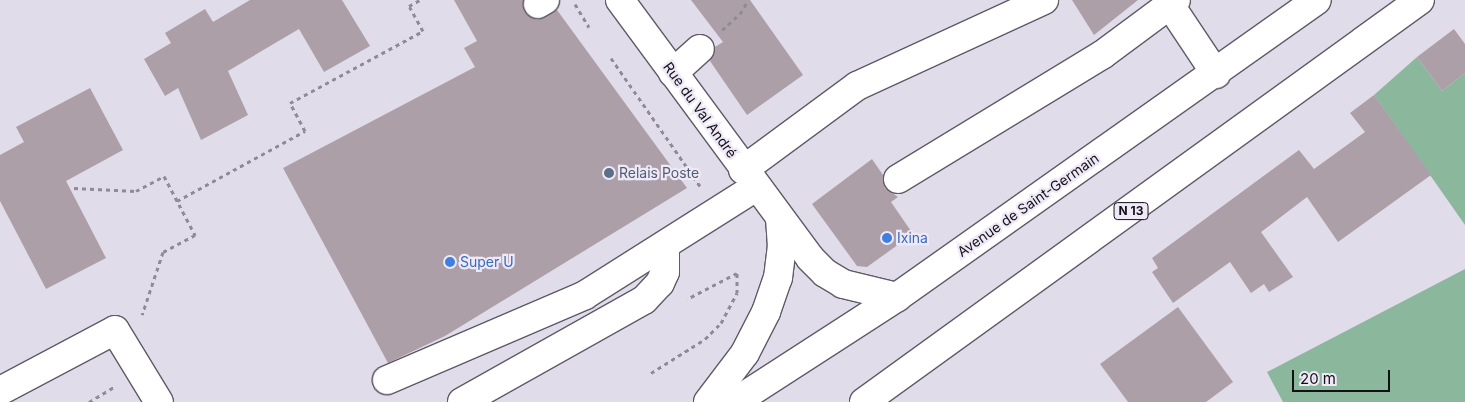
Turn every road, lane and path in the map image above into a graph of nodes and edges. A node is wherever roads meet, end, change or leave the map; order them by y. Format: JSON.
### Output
{"nodes":[{"id":1,"x":420,"y":0,"type":"edge"},
{"id":2,"x":572,"y":0,"type":"edge"},
{"id":3,"x":620,"y":0,"type":"edge"},
{"id":4,"x":748,"y":0,"type":"edge"},
{"id":5,"x":1044,"y":0,"type":"edge"},
{"id":6,"x":1317,"y":0,"type":"edge"},
{"id":7,"x":1420,"y":0,"type":"edge"},
{"id":8,"x":1427,"y":0,"type":"edge"},
{"id":9,"x":1173,"y":2,"type":"edge"},
{"id":10,"x":1397,"y":18,"type":"junction"},
{"id":11,"x":589,"y":27,"type":"dead end"},
{"id":12,"x":700,"y":49,"type":"joint"},
{"id":13,"x":611,"y":58,"type":"dead end"},
{"id":14,"x":673,"y":73,"type":"junction"},
{"id":15,"x":1216,"y":74,"type":"junction"},
{"id":16,"x":749,"y":178,"type":"junction"},
{"id":17,"x":898,"y":179,"type":"dead end"},
{"id":18,"x":701,"y":187,"type":"dead end"},
{"id":19,"x":74,"y":188,"type":"dead end"},
{"id":20,"x":177,"y":201,"type":"junction"},
{"id":21,"x":780,"y":221,"type":"junction"},
{"id":22,"x":665,"y":246,"type":"junction"},
{"id":23,"x":737,"y":273,"type":"dead end"},
{"id":24,"x":897,"y":297,"type":"junction"},
{"id":25,"x":115,"y":330,"type":"junction"},
{"id":26,"x":651,"y":373,"type":"dead end"},
{"id":27,"x":387,"y":380,"type":"dead end"},
{"id":28,"x":0,"y":391,"type":"edge"},
{"id":29,"x":159,"y":402,"type":"edge"},
{"id":30,"x":462,"y":402,"type":"edge"},
{"id":31,"x":708,"y":402,"type":"edge"},
{"id":32,"x":735,"y":402,"type":"edge"},
{"id":33,"x":864,"y":402,"type":"edge"}],
"edges":[{"from":1,"to":20,"type":"path"},
{"from":2,"to":11,"type":"path"},
{"from":3,"to":14,"type":"main road","name":"Rue du Val André"},
{"from":4,"to":12,"type":"path"},
{"from":5,"to":16,"type":"main road"},
{"from":6,"to":15,"type":"main road","name":"Avenue de Saint-Germain"},
{"from":7,"to":10,"type":"main road","number":"N 13"},
{"from":8,"to":10,"type":"main road"},
{"from":9,"to":15,"type":"main road"},
{"from":9,"to":17,"type":"main road"},
{"from":10,"to":33,"type":"main road","number":"N 13"},
{"from":12,"to":14,"type":"main road"},
{"from":13,"to":18,"type":"path"},
{"from":14,"to":16,"type":"main road","name":"Rue du Val André"},
{"from":15,"to":24,"type":"main road","name":"Avenue de Saint-Germain"},
{"from":16,"to":21,"type":"main road","name":"Rue du Val André"},
{"from":16,"to":22,"type":"main road"},
{"from":19,"to":20,"type":"path"},
{"from":20,"to":25,"type":"path"},
{"from":21,"to":24,"type":"main road","name":"Rue du Val André"},
{"from":21,"to":31,"type":"main road"},
{"from":22,"to":27,"type":"main road"},
{"from":22,"to":30,"type":"main road"},
{"from":23,"to":26,"type":"path"},
{"from":24,"to":32,"type":"main road","name":"Avenue de Saint-Germain"},
{"from":25,"to":28,"type":"main road"},
{"from":25,"to":29,"type":"main road"}]}
